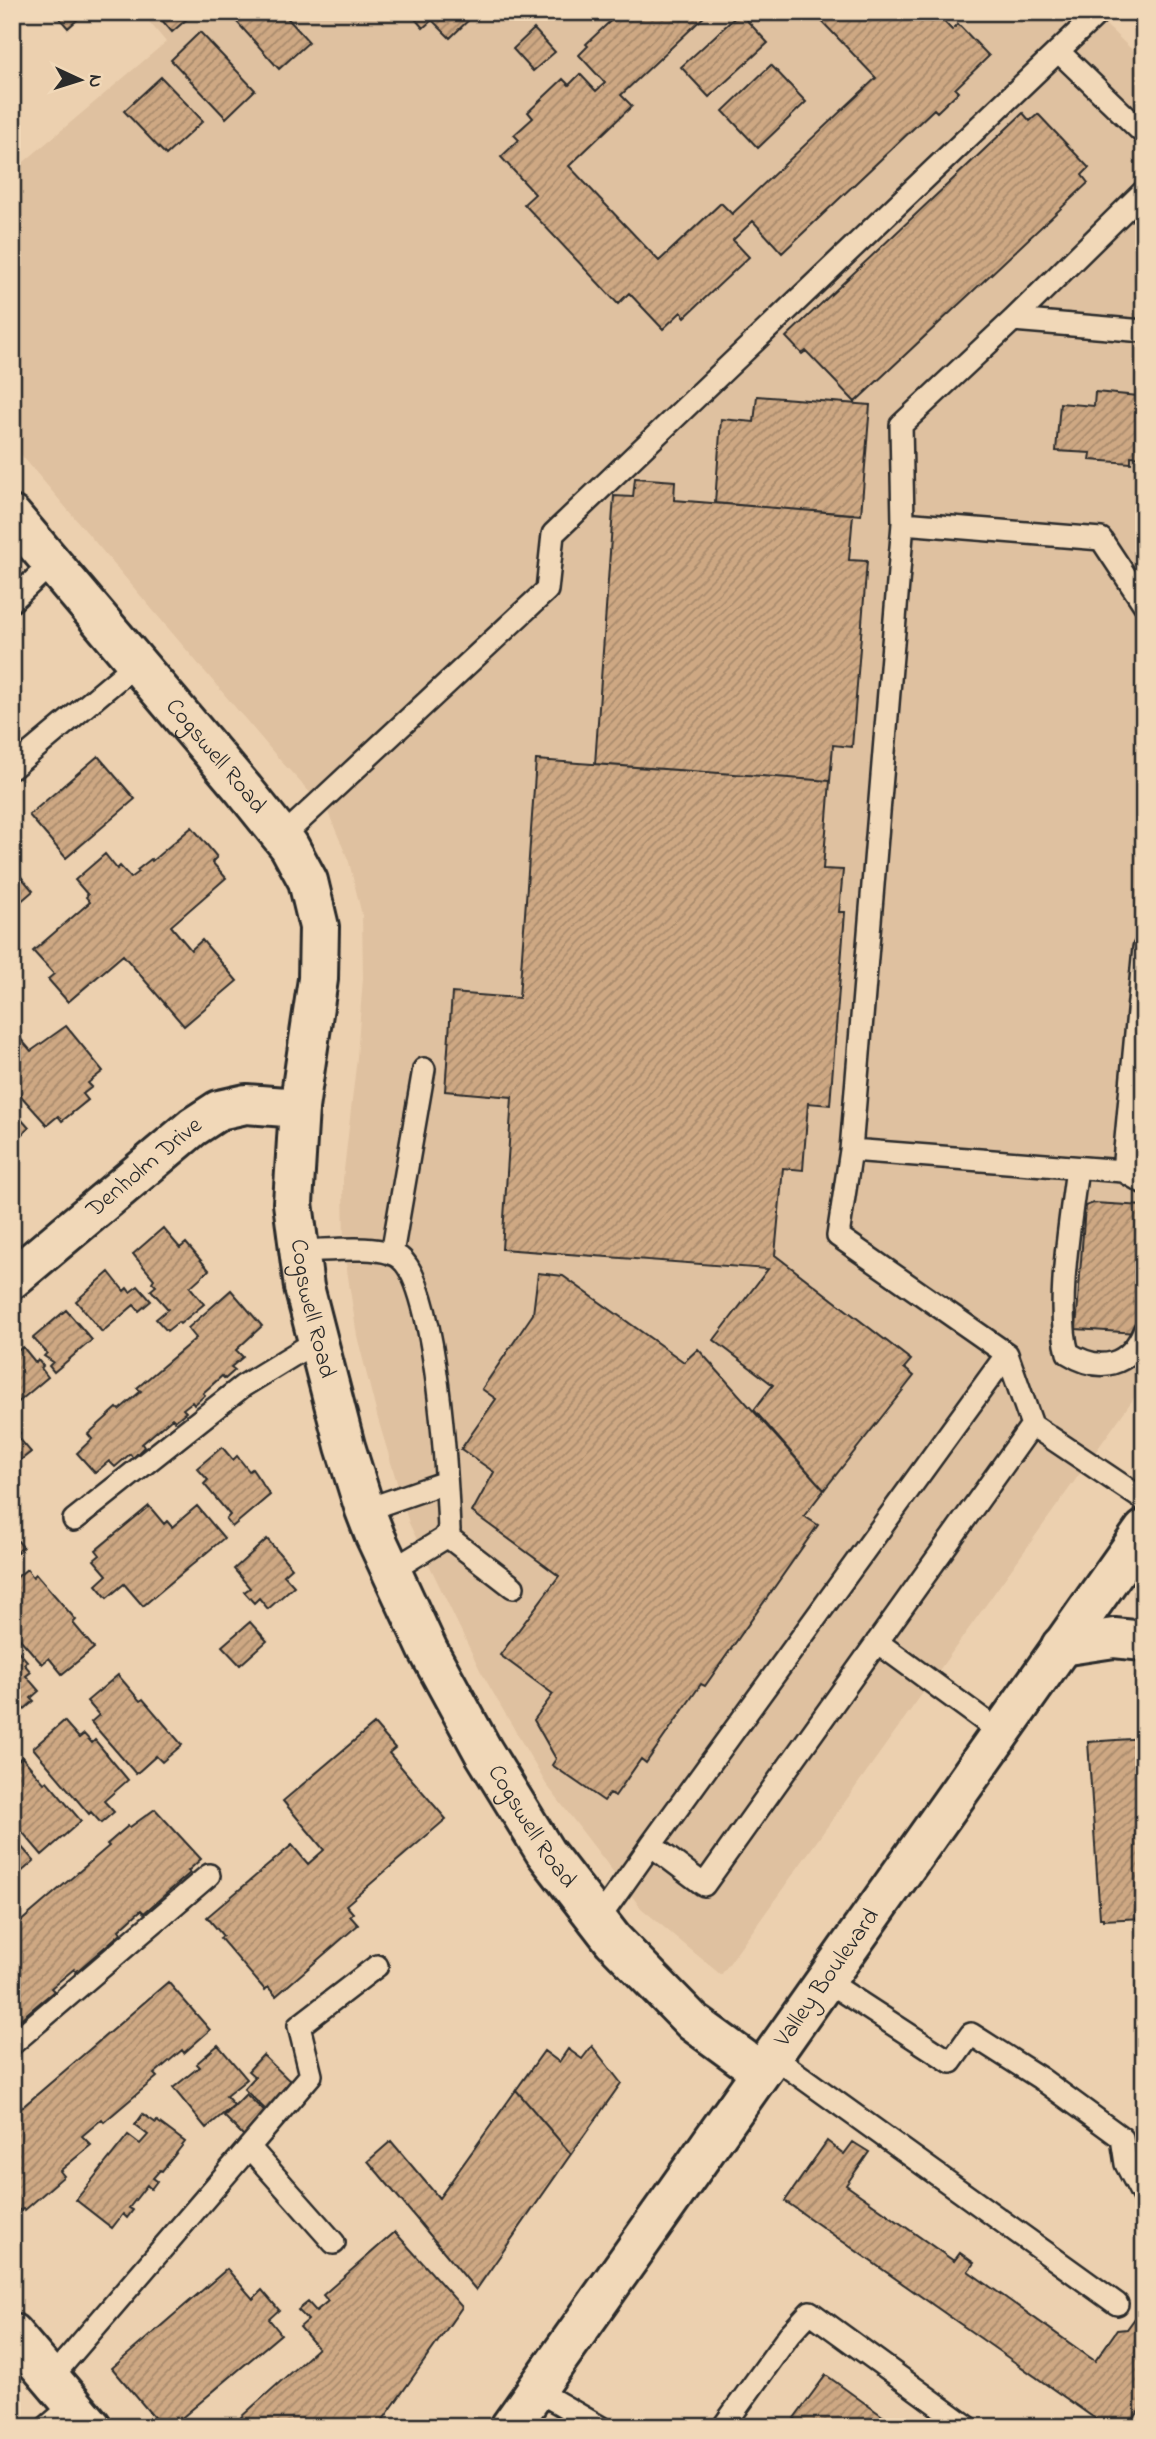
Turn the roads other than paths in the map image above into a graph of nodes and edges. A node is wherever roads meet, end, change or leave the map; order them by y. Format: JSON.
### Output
{"nodes":[{"id":1,"x":1099,"y":12,"type":"edge"},
{"id":2,"x":1058,"y":51,"type":"junction"},
{"id":3,"x":1144,"y":134,"type":"edge"},
{"id":4,"x":1144,"y":191,"type":"edge"},
{"id":5,"x":1013,"y":320,"type":"junction"},
{"id":6,"x":1144,"y":331,"type":"edge"},
{"id":7,"x":12,"y":516,"type":"edge"},
{"id":8,"x":903,"y":523,"type":"junction"},
{"id":9,"x":52,"y":563,"type":"junction"},
{"id":10,"x":12,"y":601,"type":"edge"},
{"id":11,"x":1144,"y":604,"type":"edge"},
{"id":12,"x":137,"y":663,"type":"junction"},
{"id":13,"x":12,"y":768,"type":"edge"},
{"id":14,"x":282,"y":837,"type":"junction"},
{"id":15,"x":1144,"y":948,"type":"edge"},
{"id":16,"x":1139,"y":1050,"type":"edge"},
{"id":17,"x":424,"y":1069,"type":"dead end"},
{"id":18,"x":299,"y":1108,"type":"junction"},
{"id":19,"x":851,"y":1150,"type":"junction"},
{"id":20,"x":1077,"y":1168,"type":"junction"},
{"id":21,"x":1124,"y":1171,"type":"junction"},
{"id":22,"x":1144,"y":1183,"type":"edge"},
{"id":23,"x":300,"y":1251,"type":"junction"},
{"id":24,"x":392,"y":1254,"type":"junction"},
{"id":25,"x":12,"y":1279,"type":"edge"},
{"id":26,"x":1144,"y":1331,"type":"edge"},
{"id":27,"x":318,"y":1339,"type":"junction"},
{"id":28,"x":1007,"y":1354,"type":"junction"},
{"id":29,"x":1032,"y":1425,"type":"junction"},
{"id":30,"x":446,"y":1482,"type":"junction"},
{"id":31,"x":1144,"y":1500,"type":"edge"},
{"id":32,"x":365,"y":1510,"type":"junction"},
{"id":33,"x":74,"y":1520,"type":"dead end"},
{"id":34,"x":1144,"y":1530,"type":"edge"},
{"id":35,"x":447,"y":1536,"type":"junction"},
{"id":36,"x":391,"y":1572,"type":"junction"},
{"id":37,"x":513,"y":1587,"type":"dead end"},
{"id":38,"x":1144,"y":1641,"type":"edge"},
{"id":39,"x":877,"y":1642,"type":"junction"},
{"id":40,"x":1062,"y":1646,"type":"junction"},
{"id":41,"x":1000,"y":1732,"type":"junction"},
{"id":42,"x":651,"y":1844,"type":"junction"},
{"id":43,"x":209,"y":1875,"type":"dead end"},
{"id":44,"x":598,"y":1920,"type":"junction"},
{"id":45,"x":377,"y":1966,"type":"dead end"},
{"id":46,"x":825,"y":1980,"type":"junction"},
{"id":47,"x":12,"y":2044,"type":"edge"},
{"id":48,"x":766,"y":2063,"type":"junction"},
{"id":49,"x":248,"y":2147,"type":"junction"},
{"id":50,"x":1144,"y":2198,"type":"edge"},
{"id":51,"x":334,"y":2243,"type":"dead end"},
{"id":52,"x":1117,"y":2304,"type":"dead end"},
{"id":53,"x":12,"y":2333,"type":"edge"},
{"id":54,"x":536,"y":2390,"type":"junction"},
{"id":55,"x":66,"y":2409,"type":"edge"},
{"id":56,"x":510,"y":2427,"type":"edge"},
{"id":57,"x":600,"y":2427,"type":"edge"},
{"id":58,"x":723,"y":2427,"type":"edge"},
{"id":59,"x":968,"y":2427,"type":"edge"}],
"edges":[{"from":1,"to":2,"type":"lane"},
{"from":2,"to":3,"type":"lane"},
{"from":2,"to":14,"type":"lane"},
{"from":4,"to":5,"type":"lane"},
{"from":5,"to":6,"type":"lane"},
{"from":5,"to":8,"type":"lane"},
{"from":7,"to":9,"type":"street","name":"Cogswell Road"},
{"from":8,"to":11,"type":"lane"},
{"from":8,"to":19,"type":"lane"},
{"from":9,"to":10,"type":"lane"},
{"from":9,"to":12,"type":"street","name":"Cogswell Road"},
{"from":12,"to":13,"type":"lane"},
{"from":12,"to":14,"type":"street","name":"Cogswell Road"},
{"from":14,"to":18,"type":"street","name":"Cogswell Road"},
{"from":15,"to":16,"type":"lane"},
{"from":16,"to":21,"type":"lane"},
{"from":17,"to":24,"type":"lane"},
{"from":18,"to":23,"type":"street","name":"Cogswell Road"},
{"from":18,"to":25,"type":"street","name":"Denholm Drive"},
{"from":19,"to":20,"type":"lane"},
{"from":19,"to":28,"type":"lane"},
{"from":20,"to":21,"type":"lane"},
{"from":20,"to":26,"type":"lane"},
{"from":21,"to":22,"type":"lane"},
{"from":23,"to":24,"type":"lane"},
{"from":23,"to":27,"type":"street","name":"Cogswell Road"},
{"from":24,"to":30,"type":"lane"},
{"from":27,"to":32,"type":"street","name":"Cogswell Road"},
{"from":27,"to":33,"type":"lane"},
{"from":28,"to":29,"type":"lane"},
{"from":28,"to":42,"type":"lane"},
{"from":29,"to":31,"type":"lane"},
{"from":29,"to":39,"type":"lane"},
{"from":30,"to":32,"type":"lane"},
{"from":30,"to":35,"type":"lane"},
{"from":32,"to":36,"type":"street","name":"Cogswell Road"},
{"from":34,"to":40,"type":"street","name":"Valley Boulevard"},
{"from":35,"to":36,"type":"lane"},
{"from":35,"to":37,"type":"lane"},
{"from":36,"to":44,"type":"street","name":"Cogswell Road"},
{"from":38,"to":40,"type":"street"},
{"from":39,"to":41,"type":"lane"},
{"from":39,"to":42,"type":"lane"},
{"from":40,"to":41,"type":"street","name":"Valley Boulevard"},
{"from":41,"to":46,"type":"street","name":"Valley Boulevard"},
{"from":42,"to":44,"type":"lane"},
{"from":43,"to":47,"type":"lane"},
{"from":44,"to":48,"type":"street","name":"Cogswell Road"},
{"from":45,"to":49,"type":"lane"},
{"from":46,"to":48,"type":"street","name":"Valley Boulevard"},
{"from":46,"to":50,"type":"lane"},
{"from":48,"to":52,"type":"lane"},
{"from":48,"to":54,"type":"street","name":"Valley Boulevard"},
{"from":49,"to":51,"type":"lane"},
{"from":49,"to":55,"type":"lane"},
{"from":53,"to":55,"type":"street"},
{"from":54,"to":56,"type":"street","name":"Valley Boulevard"},
{"from":54,"to":57,"type":"lane"},
{"from":58,"to":59,"type":"lane"}]}
